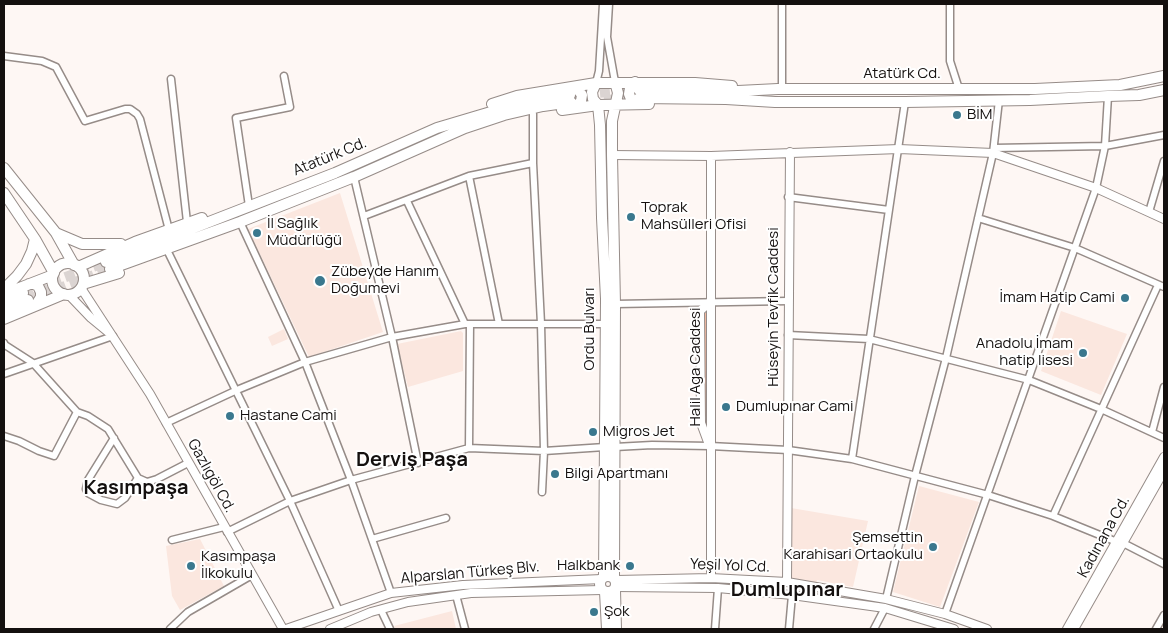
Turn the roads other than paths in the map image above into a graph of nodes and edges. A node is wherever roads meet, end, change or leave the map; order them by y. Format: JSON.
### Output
{"nodes":[{"id":1,"x":603,"y":4,"type":"edge"},
{"id":2,"x":609,"y":4,"type":"edge"},
{"id":3,"x":782,"y":4,"type":"edge"},
{"id":4,"x":950,"y":4,"type":"edge"},
{"id":5,"x":4,"y":56,"type":"edge"},
{"id":6,"x":284,"y":76,"type":"dead end"},
{"id":7,"x":1164,"y":76,"type":"edge"},
{"id":8,"x":171,"y":79,"type":"dead end"},
{"id":9,"x":615,"y":82,"type":"junction"},
{"id":10,"x":596,"y":83,"type":"junction"},
{"id":11,"x":780,"y":89,"type":"junction"},
{"id":12,"x":958,"y":89,"type":"junction"},
{"id":13,"x":1164,"y":90,"type":"edge"},
{"id":14,"x":637,"y":94,"type":"junction"},
{"id":15,"x":1108,"y":96,"type":"junction"},
{"id":16,"x":572,"y":98,"type":"junction"},
{"id":17,"x":999,"y":100,"type":"junction"},
{"id":18,"x":906,"y":102,"type":"junction"},
{"id":19,"x":615,"y":104,"type":"junction"},
{"id":20,"x":598,"y":105,"type":"junction"},
{"id":21,"x":533,"y":114,"type":"junction"},
{"id":22,"x":1164,"y":135,"type":"edge"},
{"id":23,"x":437,"y":141,"type":"junction"},
{"id":24,"x":1105,"y":146,"type":"junction"},
{"id":25,"x":899,"y":148,"type":"junction"},
{"id":26,"x":994,"y":150,"type":"junction"},
{"id":27,"x":790,"y":152,"type":"junction"},
{"id":28,"x":612,"y":155,"type":"junction"},
{"id":29,"x":711,"y":156,"type":"junction"},
{"id":30,"x":1164,"y":161,"type":"edge"},
{"id":31,"x":533,"y":163,"type":"junction"},
{"id":32,"x":4,"y":168,"type":"edge"},
{"id":33,"x":470,"y":176,"type":"junction"},
{"id":34,"x":354,"y":177,"type":"junction"},
{"id":35,"x":1096,"y":188,"type":"junction"},
{"id":36,"x":4,"y":193,"type":"edge"},
{"id":37,"x":788,"y":197,"type":"junction"},
{"id":38,"x":407,"y":201,"type":"junction"},
{"id":39,"x":249,"y":206,"type":"junction"},
{"id":40,"x":889,"y":210,"type":"junction"},
{"id":41,"x":1149,"y":212,"type":"junction"},
{"id":42,"x":364,"y":216,"type":"junction"},
{"id":43,"x":978,"y":218,"type":"junction"},
{"id":44,"x":1164,"y":219,"type":"edge"},
{"id":45,"x":188,"y":222,"type":"junction"},
{"id":46,"x":240,"y":222,"type":"junction"},
{"id":47,"x":169,"y":230,"type":"junction"},
{"id":48,"x":56,"y":233,"type":"junction"},
{"id":49,"x":35,"y":239,"type":"junction"},
{"id":50,"x":135,"y":242,"type":"junction"},
{"id":51,"x":1075,"y":248,"type":"junction"},
{"id":52,"x":169,"y":254,"type":"junction"},
{"id":53,"x":76,"y":266,"type":"junction"},
{"id":54,"x":105,"y":266,"type":"junction"},
{"id":55,"x":54,"y":274,"type":"junction"},
{"id":56,"x":29,"y":284,"type":"junction"},
{"id":57,"x":82,"y":286,"type":"junction"},
{"id":58,"x":1161,"y":286,"type":"edge"},
{"id":59,"x":4,"y":289,"type":"edge"},
{"id":60,"x":4,"y":294,"type":"edge"},
{"id":61,"x":66,"y":295,"type":"junction"},
{"id":62,"x":29,"y":299,"type":"junction"},
{"id":63,"x":788,"y":301,"type":"junction"},
{"id":64,"x":4,"y":302,"type":"edge"},
{"id":65,"x":710,"y":302,"type":"junction"},
{"id":66,"x":615,"y":304,"type":"junction"},
{"id":67,"x":4,"y":310,"type":"edge"},
{"id":68,"x":4,"y":319,"type":"edge"},
{"id":69,"x":467,"y":324,"type":"junction"},
{"id":70,"x":499,"y":324,"type":"junction"},
{"id":71,"x":541,"y":324,"type":"junction"},
{"id":72,"x":606,"y":324,"type":"junction"},
{"id":73,"x":788,"y":335,"type":"junction"},
{"id":74,"x":113,"y":336,"type":"junction"},
{"id":75,"x":392,"y":337,"type":"junction"},
{"id":76,"x":869,"y":339,"type":"junction"},
{"id":77,"x":4,"y":343,"type":"edge"},
{"id":78,"x":946,"y":358,"type":"junction"},
{"id":79,"x":305,"y":362,"type":"junction"},
{"id":80,"x":34,"y":363,"type":"junction"},
{"id":81,"x":4,"y":374,"type":"edge"},
{"id":82,"x":1028,"y":380,"type":"junction"},
{"id":83,"x":1164,"y":387,"type":"edge"},
{"id":84,"x":237,"y":390,"type":"junction"},
{"id":85,"x":1101,"y":409,"type":"junction"},
{"id":86,"x":77,"y":412,"type":"junction"},
{"id":87,"x":166,"y":423,"type":"junction"},
{"id":88,"x":1152,"y":432,"type":"junction"},
{"id":89,"x":4,"y":436,"type":"edge"},
{"id":90,"x":114,"y":438,"type":"junction"},
{"id":91,"x":1164,"y":438,"type":"edge"},
{"id":92,"x":710,"y":446,"type":"junction"},
{"id":93,"x":610,"y":447,"type":"junction"},
{"id":94,"x":469,"y":448,"type":"junction"},
{"id":95,"x":788,"y":450,"type":"junction"},
{"id":96,"x":544,"y":451,"type":"junction"},
{"id":97,"x":1164,"y":457,"type":"edge"},
{"id":98,"x":852,"y":459,"type":"junction"},
{"id":99,"x":188,"y":463,"type":"junction"},
{"id":100,"x":418,"y":463,"type":"junction"},
{"id":101,"x":1164,"y":471,"type":"edge"},
{"id":102,"x":915,"y":476,"type":"junction"},
{"id":103,"x":138,"y":478,"type":"junction"},
{"id":104,"x":351,"y":480,"type":"junction"},
{"id":105,"x":542,"y":492,"type":"dead end"},
{"id":106,"x":988,"y":495,"type":"junction"},
{"id":107,"x":290,"y":501,"type":"junction"},
{"id":108,"x":1053,"y":516,"type":"junction"},
{"id":109,"x":446,"y":518,"type":"dead end"},
{"id":110,"x":226,"y":530,"type":"junction"},
{"id":111,"x":372,"y":539,"type":"junction"},
{"id":112,"x":172,"y":540,"type":"dead end"},
{"id":113,"x":1120,"y":543,"type":"junction"},
{"id":114,"x":1164,"y":564,"type":"edge"},
{"id":115,"x":252,"y":575,"type":"junction"},
{"id":116,"x":711,"y":578,"type":"junction"},
{"id":117,"x":787,"y":582,"type":"junction"},
{"id":118,"x":609,"y":584,"type":"junction"},
{"id":119,"x":718,"y":588,"type":"junction"},
{"id":120,"x":391,"y":593,"type":"junction"},
{"id":121,"x":456,"y":595,"type":"junction"},
{"id":122,"x":792,"y":595,"type":"junction"},
{"id":123,"x":886,"y":599,"type":"junction"},
{"id":124,"x":885,"y":608,"type":"junction"},
{"id":125,"x":381,"y":610,"type":"junction"},
{"id":126,"x":339,"y":611,"type":"junction"},
{"id":127,"x":945,"y":614,"type":"junction"},
{"id":128,"x":1164,"y":615,"type":"edge"},
{"id":129,"x":170,"y":629,"type":"edge"},
{"id":130,"x":285,"y":629,"type":"edge"},
{"id":131,"x":330,"y":629,"type":"edge"},
{"id":132,"x":390,"y":629,"type":"edge"},
{"id":133,"x":466,"y":629,"type":"edge"},
{"id":134,"x":607,"y":629,"type":"edge"},
{"id":135,"x":616,"y":629,"type":"edge"},
{"id":136,"x":715,"y":629,"type":"edge"},
{"id":137,"x":789,"y":629,"type":"edge"},
{"id":138,"x":874,"y":629,"type":"edge"},
{"id":139,"x":954,"y":629,"type":"edge"},
{"id":140,"x":987,"y":629,"type":"edge"},
{"id":141,"x":1067,"y":629,"type":"edge"},
{"id":142,"x":1074,"y":629,"type":"edge"},
{"id":143,"x":1156,"y":629,"type":"edge"}],
"edges":[{"from":1,"to":10,"type":"street"},
{"from":2,"to":9,"type":"street"},
{"from":3,"to":11,"type":"street"},
{"from":4,"to":12,"type":"street"},
{"from":5,"to":47,"type":"street"},
{"from":6,"to":39,"type":"street"},
{"from":7,"to":12,"type":"main road","name":"Atatürk Cd."},
{"from":8,"to":45,"type":"street"},
{"from":9,"to":10,"type":"main road"},
{"from":9,"to":14,"type":"main road"},
{"from":9,"to":19,"type":"main road","name":"Ordu Bulvarı"},
{"from":10,"to":16,"type":"main road"},
{"from":10,"to":20,"type":"main road","name":"Ordu Bulvarı"},
{"from":11,"to":12,"type":"main road","name":"Atatürk Cd."},
{"from":11,"to":14,"type":"main road","name":"Atatürk Cd."},
{"from":13,"to":15,"type":"main road","name":"Atatürk Cd."},
{"from":14,"to":18,"type":"main road","name":"Atatürk Cd."},
{"from":14,"to":19,"type":"main road"},
{"from":15,"to":17,"type":"main road","name":"Atatürk Cd."},
{"from":15,"to":24,"type":"street"},
{"from":16,"to":20,"type":"main road"},
{"from":16,"to":21,"type":"main road"},
{"from":16,"to":23,"type":"main road","name":"Atatürk Cd."},
{"from":16,"to":39,"type":"main road","name":"Atatürk Cd."},
{"from":17,"to":18,"type":"main road","name":"Atatürk Cd."},
{"from":17,"to":26,"type":"street"},
{"from":18,"to":25,"type":"street"},
{"from":19,"to":20,"type":"main road"},
{"from":19,"to":28,"type":"main road","name":"Ordu Bulvarı"},
{"from":20,"to":72,"type":"main road","name":"Ordu Bulvarı"},
{"from":21,"to":23,"type":"main road"},
{"from":21,"to":31,"type":"street"},
{"from":22,"to":24,"type":"street"},
{"from":23,"to":34,"type":"main road","name":"Atatürk Cd."},
{"from":24,"to":26,"type":"street"},
{"from":24,"to":35,"type":"street"},
{"from":25,"to":26,"type":"street"},
{"from":25,"to":27,"type":"street"},
{"from":25,"to":40,"type":"street"},
{"from":26,"to":35,"type":"street"},
{"from":26,"to":43,"type":"street"},
{"from":27,"to":29,"type":"street"},
{"from":27,"to":37,"type":"street","name":"Hüseyin Tevfik Caddesi"},
{"from":28,"to":29,"type":"street"},
{"from":28,"to":66,"type":"main road","name":"Ordu Bulvarı"},
{"from":29,"to":65,"type":"street","name":"Halil Aga Caddesi"},
{"from":30,"to":41,"type":"street"},
{"from":31,"to":33,"type":"street"},
{"from":31,"to":71,"type":"street"},
{"from":32,"to":48,"type":"main road"},
{"from":33,"to":38,"type":"street"},
{"from":33,"to":70,"type":"street"},
{"from":34,"to":42,"type":"street"},
{"from":34,"to":46,"type":"main road","name":"Atatürk Cd."},
{"from":35,"to":41,"type":"street"},
{"from":35,"to":51,"type":"street"},
{"from":36,"to":49,"type":"main road"},
{"from":37,"to":40,"type":"street"},
{"from":37,"to":63,"type":"street","name":"Hüseyin Tevfik Caddesi"},
{"from":38,"to":42,"type":"street"},
{"from":38,"to":69,"type":"street"},
{"from":39,"to":45,"type":"main road"},
{"from":39,"to":54,"type":"main road","name":"Atatürk Cd."},
{"from":40,"to":76,"type":"street"},
{"from":41,"to":44,"type":"street"},
{"from":42,"to":75,"type":"street"},
{"from":43,"to":51,"type":"street"},
{"from":43,"to":78,"type":"street"},
{"from":45,"to":47,"type":"main road"},
{"from":46,"to":52,"type":"main road"},
{"from":46,"to":54,"type":"main road","name":"Atatürk Cd."},
{"from":46,"to":79,"type":"street"},
{"from":47,"to":50,"type":"main road"},
{"from":48,"to":50,"type":"main road"},
{"from":48,"to":53,"type":"main road"},
{"from":49,"to":55,"type":"main road"},
{"from":49,"to":59,"type":"main road"},
{"from":50,"to":54,"type":"main road"},
{"from":51,"to":58,"type":"street"},
{"from":51,"to":82,"type":"street"},
{"from":52,"to":54,"type":"main road"},
{"from":52,"to":84,"type":"street"},
{"from":53,"to":54,"type":"main road"},
{"from":53,"to":55,"type":"main road"},
{"from":53,"to":57,"type":"main road"},
{"from":54,"to":57,"type":"main road"},
{"from":55,"to":56,"type":"main road"},
{"from":55,"to":61,"type":"main road"},
{"from":56,"to":60,"type":"main road"},
{"from":56,"to":62,"type":"main road"},
{"from":57,"to":61,"type":"main road"},
{"from":57,"to":74,"type":"street","name":"Gazlıgöl Cd."},
{"from":58,"to":85,"type":"street"},
{"from":61,"to":62,"type":"main road"},
{"from":61,"to":74,"type":"street","name":"Gazlıgöl Cd."},
{"from":62,"to":64,"type":"main road"},
{"from":62,"to":67,"type":"main road"},
{"from":62,"to":68,"type":"main road"},
{"from":63,"to":65,"type":"street"},
{"from":63,"to":73,"type":"street","name":"Hüseyin Tevfik Caddesi"},
{"from":65,"to":66,"type":"street"},
{"from":65,"to":92,"type":"street","name":"Halil Aga Caddesi"},
{"from":66,"to":93,"type":"main road","name":"Ordu Bulvarı"},
{"from":69,"to":70,"type":"street"},
{"from":69,"to":75,"type":"street"},
{"from":69,"to":94,"type":"street"},
{"from":70,"to":71,"type":"street"},
{"from":71,"to":72,"type":"street"},
{"from":71,"to":96,"type":"street"},
{"from":72,"to":93,"type":"main road","name":"Ordu Bulvarı"},
{"from":73,"to":76,"type":"street"},
{"from":73,"to":95,"type":"street","name":"Hüseyin Tevfik Caddesi"},
{"from":74,"to":80,"type":"street"},
{"from":74,"to":87,"type":"street","name":"Gazlıgöl Cd."},
{"from":75,"to":79,"type":"street"},
{"from":75,"to":100,"type":"street"},
{"from":76,"to":78,"type":"street"},
{"from":76,"to":98,"type":"street"},
{"from":77,"to":80,"type":"street"},
{"from":78,"to":82,"type":"street"},
{"from":78,"to":102,"type":"street"},
{"from":79,"to":84,"type":"street"},
{"from":79,"to":104,"type":"street"},
{"from":80,"to":81,"type":"street"},
{"from":80,"to":86,"type":"street"},
{"from":82,"to":85,"type":"street"},
{"from":82,"to":106,"type":"street"},
{"from":83,"to":88,"type":"street"},
{"from":84,"to":87,"type":"street"},
{"from":84,"to":107,"type":"street"},
{"from":85,"to":88,"type":"street"},
{"from":85,"to":108,"type":"street"},
{"from":86,"to":89,"type":"street"},
{"from":86,"to":90,"type":"street"},
{"from":87,"to":99,"type":"street","name":"Gazlıgöl Cd."},
{"from":88,"to":91,"type":"street"},
{"from":90,"to":103,"type":"street"},
{"from":90,"to":103,"type":"street"},
{"from":92,"to":93,"type":"street"},
{"from":92,"to":95,"type":"street"},
{"from":92,"to":116,"type":"street","name":"Halil Aga Caddesi"},
{"from":93,"to":96,"type":"street"},
{"from":93,"to":118,"type":"main road","name":"Ordu Bulvarı"},
{"from":94,"to":96,"type":"street"},
{"from":94,"to":100,"type":"street"},
{"from":95,"to":98,"type":"street"},
{"from":95,"to":117,"type":"street","name":"Hüseyin Tevfik Caddesi"},
{"from":96,"to":105,"type":"street"},
{"from":97,"to":113,"type":"street","name":"Kadınana Cd."},
{"from":98,"to":102,"type":"street"},
{"from":99,"to":103,"type":"street"},
{"from":99,"to":110,"type":"street","name":"Gazlıgöl Cd."},
{"from":100,"to":104,"type":"street"},
{"from":101,"to":113,"type":"street","name":"Kadınana Cd."},
{"from":102,"to":106,"type":"street"},
{"from":102,"to":123,"type":"street"},
{"from":104,"to":107,"type":"street"},
{"from":104,"to":111,"type":"street"},
{"from":106,"to":108,"type":"street"},
{"from":106,"to":127,"type":"street"},
{"from":107,"to":110,"type":"street"},
{"from":107,"to":126,"type":"street"},
{"from":108,"to":113,"type":"street"},
{"from":109,"to":111,"type":"street"},
{"from":110,"to":112,"type":"street"},
{"from":110,"to":115,"type":"street","name":"Gazlıgöl Cd."},
{"from":111,"to":120,"type":"street"},
{"from":113,"to":114,"type":"street"},
{"from":113,"to":141,"type":"street","name":"Kadınana Cd."},
{"from":113,"to":142,"type":"street","name":"Kadınana Cd."},
{"from":115,"to":129,"type":"street"},
{"from":115,"to":130,"type":"street","name":"Gazlıgöl Cd."},
{"from":116,"to":117,"type":"street","name":"Yeşil Yol Cd."},
{"from":116,"to":118,"type":"street","name":"Yeşil Yol Cd."},
{"from":117,"to":123,"type":"street","name":"Yeşil Yol Cd."},
{"from":118,"to":119,"type":"street","name":"Yeşil Yol Cd."},
{"from":118,"to":120,"type":"street","name":"Alparslan Türkeş Blv."},
{"from":118,"to":121,"type":"street","name":"Alparslan Türkeş Blv."},
{"from":118,"to":134,"type":"main road","name":"Ordu Bulvarı"},
{"from":118,"to":135,"type":"main road","name":"Ordu Bulvarı"},
{"from":119,"to":122,"type":"street","name":"Yeşil Yol Cd."},
{"from":119,"to":136,"type":"street"},
{"from":120,"to":126,"type":"street","name":"Alparslan Türkeş Blv."},
{"from":121,"to":125,"type":"street","name":"Alparslan Türkeş Blv."},
{"from":121,"to":133,"type":"street"},
{"from":122,"to":124,"type":"street","name":"Yeşil Yol Cd."},
{"from":122,"to":137,"type":"street"},
{"from":123,"to":127,"type":"street","name":"Yeşil Yol Cd."},
{"from":124,"to":138,"type":"street"},
{"from":124,"to":139,"type":"street","name":"Yeşil Yol Cd."},
{"from":125,"to":131,"type":"street","name":"Alparslan Türkeş Blv."},
{"from":125,"to":132,"type":"street"},
{"from":126,"to":130,"type":"street","name":"Alparslan Türkeş Blv."},
{"from":127,"to":140,"type":"street","name":"Yeşil Yol Cd."},
{"from":128,"to":143,"type":"street"}]}
